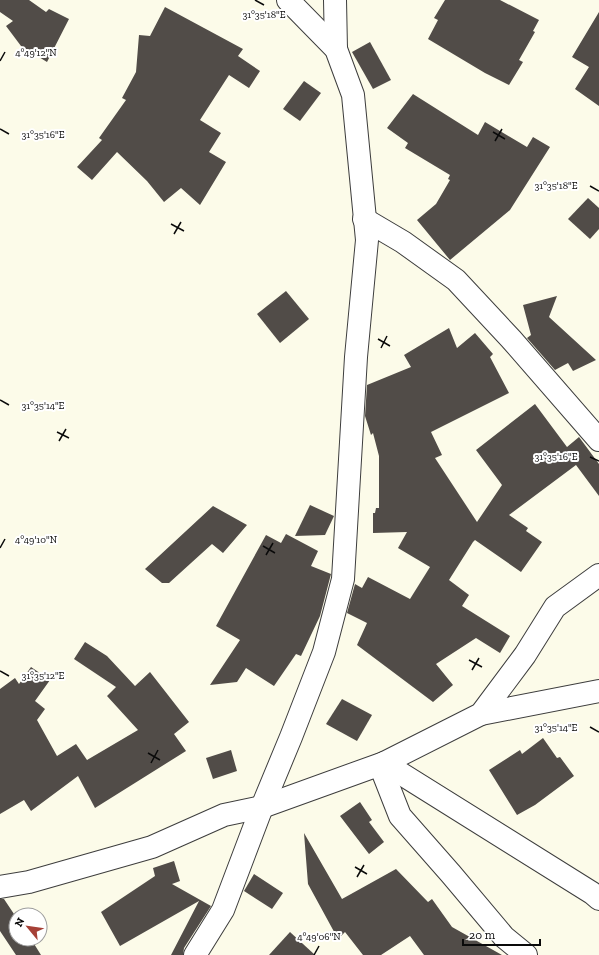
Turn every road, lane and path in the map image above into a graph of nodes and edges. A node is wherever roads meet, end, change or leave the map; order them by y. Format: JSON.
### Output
{"nodes":[{"id":1,"x":288,"y":0,"type":"edge"},
{"id":2,"x":335,"y":0,"type":"edge"},
{"id":3,"x":336,"y":49,"type":"junction"},
{"id":4,"x":364,"y":219,"type":"junction"},
{"id":5,"x":599,"y":440,"type":"edge"},
{"id":6,"x":599,"y":575,"type":"edge"},
{"id":7,"x":599,"y":690,"type":"edge"},
{"id":8,"x":482,"y":714,"type":"junction"},
{"id":9,"x":382,"y":764,"type":"junction"},
{"id":10,"x":262,"y":807,"type":"junction"},
{"id":11,"x":0,"y":887,"type":"edge"},
{"id":12,"x":599,"y":899,"type":"edge"},
{"id":13,"x":195,"y":955,"type":"edge"},
{"id":14,"x":526,"y":955,"type":"edge"}],
"edges":[{"from":1,"to":3,"type":"street"},
{"from":2,"to":3,"type":"street"},
{"from":3,"to":4,"type":"street"},
{"from":4,"to":5,"type":"street"},
{"from":4,"to":10,"type":"street"},
{"from":6,"to":8,"type":"street"},
{"from":7,"to":8,"type":"street"},
{"from":8,"to":9,"type":"street"},
{"from":9,"to":10,"type":"street"},
{"from":9,"to":12,"type":"street"},
{"from":9,"to":14,"type":"street"},
{"from":10,"to":11,"type":"street"},
{"from":10,"to":13,"type":"street"}]}
